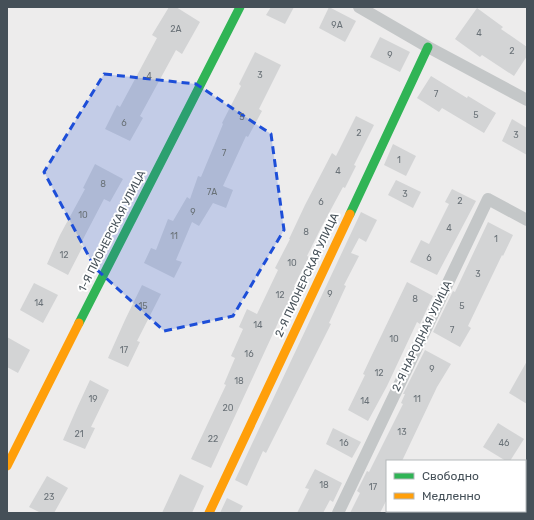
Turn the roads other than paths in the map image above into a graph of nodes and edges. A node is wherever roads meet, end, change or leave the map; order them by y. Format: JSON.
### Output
{"nodes":[{"id":1,"x":240,"y":7,"type":"edge"},
{"id":2,"x":359,"y":7,"type":"edge"},
{"id":3,"x":428,"y":47,"type":"junction"},
{"id":4,"x":527,"y":100,"type":"edge"},
{"id":5,"x":527,"y":220,"type":"edge"},
{"id":6,"x":7,"y":466,"type":"edge"},
{"id":7,"x":209,"y":513,"type":"edge"},
{"id":8,"x":338,"y":513,"type":"edge"}],
"edges":[{"from":1,"to":6,"type":"street","name":"1-Я ПИОНЕРСКАЯ УЛИЦА"},
{"from":2,"to":3,"type":"street"},
{"from":3,"to":4,"type":"street"},
{"from":3,"to":7,"type":"street","name":"2-Я ПИОНЕРСКАЯ УЛИЦА"},
{"from":5,"to":8,"type":"street","name":"2-Я НАРОДНАЯ УЛИЦА"}]}
